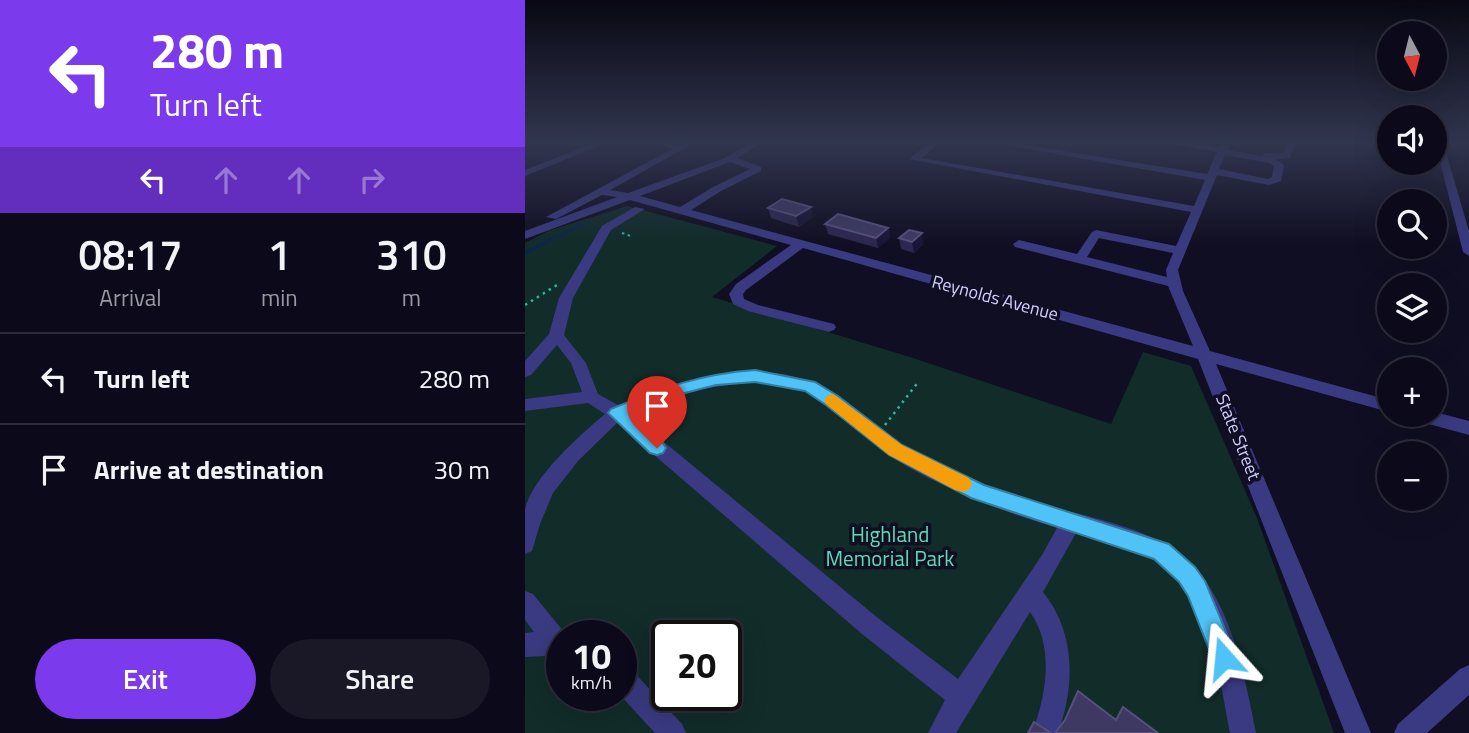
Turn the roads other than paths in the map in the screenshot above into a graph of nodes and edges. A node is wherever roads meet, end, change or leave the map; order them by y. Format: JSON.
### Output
{"nodes":[{"id":1,"x":629,"y":176,"type":"edge"},
{"id":2,"x":686,"y":176,"type":"edge"},
{"id":3,"x":743,"y":176,"type":"edge"},
{"id":4,"x":1010,"y":176,"type":"edge"},
{"id":5,"x":1212,"y":176,"type":"edge"},
{"id":6,"x":1222,"y":176,"type":"edge"},
{"id":7,"x":1277,"y":176,"type":"edge"},
{"id":8,"x":1448,"y":176,"type":"edge"},
{"id":9,"x":600,"y":191,"type":"junction"},
{"id":10,"x":628,"y":199,"type":"junction"},
{"id":11,"x":660,"y":205,"type":"junction"},
{"id":12,"x":1198,"y":210,"type":"junction"},
{"id":13,"x":682,"y":211,"type":"junction"},
{"id":14,"x":605,"y":232,"type":"junction"},
{"id":15,"x":525,"y":233,"type":"edge"},
{"id":16,"x":801,"y":244,"type":"junction"},
{"id":17,"x":1019,"y":244,"type":"dead end"},
{"id":18,"x":1180,"y":251,"type":"junction"},
{"id":19,"x":1469,"y":252,"type":"edge"},
{"id":20,"x":1080,"y":259,"type":"junction"},
{"id":21,"x":1174,"y":282,"type":"junction"},
{"id":22,"x":829,"y":327,"type":"dead end"},
{"id":23,"x":556,"y":336,"type":"junction"},
{"id":24,"x":1205,"y":356,"type":"junction"},
{"id":25,"x":525,"y":371,"type":"edge"},
{"id":26,"x":591,"y":397,"type":"junction"},
{"id":27,"x":1377,"y":403,"type":"edge"},
{"id":28,"x":525,"y":405,"type":"edge"},
{"id":29,"x":617,"y":413,"type":"junction"},
{"id":30,"x":1447,"y":422,"type":"edge"},
{"id":31,"x":1469,"y":428,"type":"edge"},
{"id":32,"x":1071,"y":523,"type":"junction"},
{"id":33,"x":525,"y":544,"type":"edge"},
{"id":34,"x":1030,"y":594,"type":"junction"},
{"id":35,"x":525,"y":601,"type":"edge"},
{"id":36,"x":546,"y":626,"type":"edge"},
{"id":37,"x":546,"y":643,"type":"edge"},
{"id":38,"x":525,"y":645,"type":"edge"},
{"id":39,"x":1469,"y":678,"type":"edge"},
{"id":40,"x":637,"y":694,"type":"edge"},
{"id":41,"x":961,"y":697,"type":"junction"},
{"id":42,"x":673,"y":733,"type":"edge"},
{"id":43,"x":941,"y":733,"type":"edge"},
{"id":44,"x":1045,"y":733,"type":"edge"},
{"id":45,"x":1243,"y":733,"type":"edge"},
{"id":46,"x":1358,"y":733,"type":"edge"},
{"id":47,"x":1407,"y":733,"type":"edge"}],
"edges":[{"from":1,"to":9,"type":"street"},
{"from":2,"to":10,"type":"street"},
{"from":3,"to":13,"type":"street"},
{"from":4,"to":12,"type":"street"},
{"from":5,"to":12,"type":"street"},
{"from":6,"to":7,"type":"street"},
{"from":8,"to":19,"type":"street"},
{"from":9,"to":10,"type":"street","name":"Reynolds Avenue"},
{"from":9,"to":15,"type":"street"},
{"from":10,"to":11,"type":"street","name":"Reynolds Avenue"},
{"from":10,"to":14,"type":"street"},
{"from":10,"to":15,"type":"street"},
{"from":11,"to":13,"type":"street","name":"Reynolds Avenue"},
{"from":11,"to":14,"type":"street"},
{"from":12,"to":18,"type":"street"},
{"from":13,"to":16,"type":"street","name":"Reynolds Avenue"},
{"from":14,"to":23,"type":"street"},
{"from":16,"to":22,"type":"street"},
{"from":16,"to":24,"type":"street","name":"Reynolds Avenue"},
{"from":17,"to":20,"type":"street"},
{"from":18,"to":20,"type":"street"},
{"from":18,"to":21,"type":"street"},
{"from":20,"to":21,"type":"street"},
{"from":21,"to":24,"type":"street","name":"State Street"},
{"from":23,"to":25,"type":"street"},
{"from":23,"to":26,"type":"street"},
{"from":24,"to":27,"type":"street","name":"Reynolds Avenue"},
{"from":24,"to":46,"type":"street","name":"State Street"},
{"from":26,"to":28,"type":"street"},
{"from":26,"to":29,"type":"street"},
{"from":29,"to":32,"type":"street"},
{"from":29,"to":33,"type":"street"},
{"from":29,"to":41,"type":"street"},
{"from":30,"to":31,"type":"street"},
{"from":32,"to":34,"type":"street"},
{"from":32,"to":45,"type":"street"},
{"from":34,"to":41,"type":"street"},
{"from":34,"to":44,"type":"street"},
{"from":35,"to":36,"type":"street"},
{"from":37,"to":38,"type":"street"},
{"from":39,"to":47,"type":"street"},
{"from":40,"to":42,"type":"street"},
{"from":41,"to":43,"type":"street"}]}
